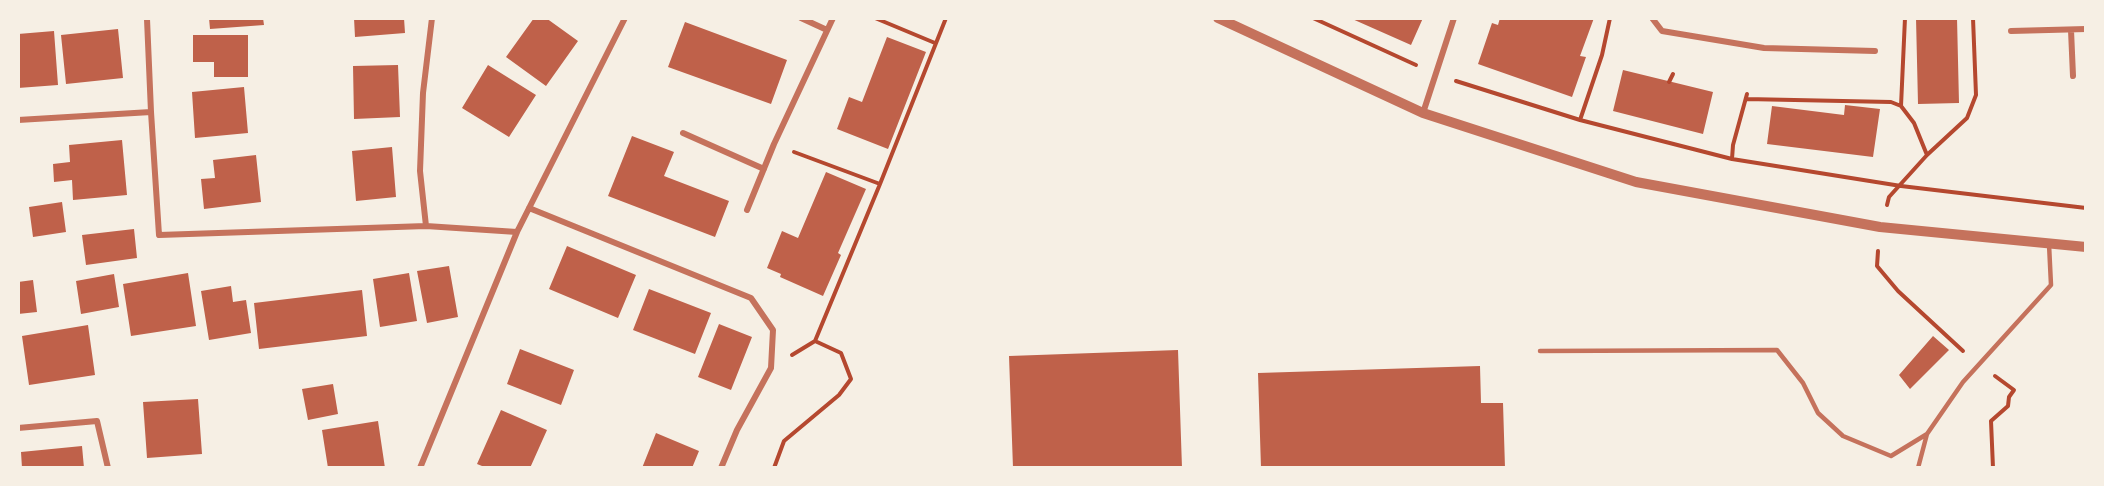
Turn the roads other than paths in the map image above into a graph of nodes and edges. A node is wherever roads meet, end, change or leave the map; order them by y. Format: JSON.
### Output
{"nodes":[{"id":1,"x":432,"y":18,"type":"edge"},
{"id":2,"x":625,"y":18,"type":"edge"},
{"id":3,"x":801,"y":18,"type":"edge"},
{"id":4,"x":833,"y":18,"type":"edge"},
{"id":5,"x":1218,"y":18,"type":"edge"},
{"id":6,"x":1454,"y":18,"type":"edge"},
{"id":7,"x":1652,"y":18,"type":"edge"},
{"id":8,"x":147,"y":20,"type":"dead end"},
{"id":9,"x":2086,"y":29,"type":"edge"},
{"id":10,"x":827,"y":30,"type":"junction"},
{"id":11,"x":2072,"y":30,"type":"junction"},
{"id":12,"x":2011,"y":31,"type":"dead end"},
{"id":13,"x":1875,"y":51,"type":"dead end"},
{"id":14,"x":2073,"y":76,"type":"dead end"},
{"id":15,"x":151,"y":112,"type":"junction"},
{"id":16,"x":1423,"y":113,"type":"junction"},
{"id":17,"x":18,"y":120,"type":"edge"},
{"id":18,"x":683,"y":133,"type":"dead end"},
{"id":19,"x":764,"y":169,"type":"junction"},
{"id":20,"x":529,"y":208,"type":"junction"},
{"id":21,"x":747,"y":210,"type":"dead end"},
{"id":22,"x":426,"y":226,"type":"junction"},
{"id":23,"x":517,"y":232,"type":"junction"},
{"id":24,"x":2049,"y":242,"type":"junction"},
{"id":25,"x":2086,"y":247,"type":"edge"},
{"id":26,"x":1540,"y":351,"type":"dead end"},
{"id":27,"x":18,"y":428,"type":"edge"},
{"id":28,"x":1927,"y":434,"type":"junction"},
{"id":29,"x":108,"y":468,"type":"edge"},
{"id":30,"x":420,"y":468,"type":"edge"},
{"id":31,"x":721,"y":468,"type":"edge"},
{"id":32,"x":1918,"y":468,"type":"edge"}],
"edges":[{"from":1,"to":22,"type":"street"},
{"from":2,"to":20,"type":"street"},
{"from":3,"to":10,"type":"street"},
{"from":4,"to":10,"type":"street"},
{"from":5,"to":16,"type":"street"},
{"from":6,"to":16,"type":"street"},
{"from":7,"to":13,"type":"street"},
{"from":8,"to":15,"type":"street"},
{"from":9,"to":11,"type":"street"},
{"from":10,"to":19,"type":"street"},
{"from":11,"to":12,"type":"street"},
{"from":11,"to":14,"type":"street"},
{"from":15,"to":17,"type":"street"},
{"from":15,"to":22,"type":"street"},
{"from":16,"to":24,"type":"street"},
{"from":18,"to":19,"type":"street"},
{"from":19,"to":21,"type":"street"},
{"from":20,"to":23,"type":"street"},
{"from":20,"to":31,"type":"street"},
{"from":22,"to":23,"type":"street"},
{"from":23,"to":30,"type":"street"},
{"from":24,"to":25,"type":"street"},
{"from":24,"to":28,"type":"lane"},
{"from":26,"to":28,"type":"lane"},
{"from":27,"to":29,"type":"street"},
{"from":28,"to":32,"type":"lane"}]}
